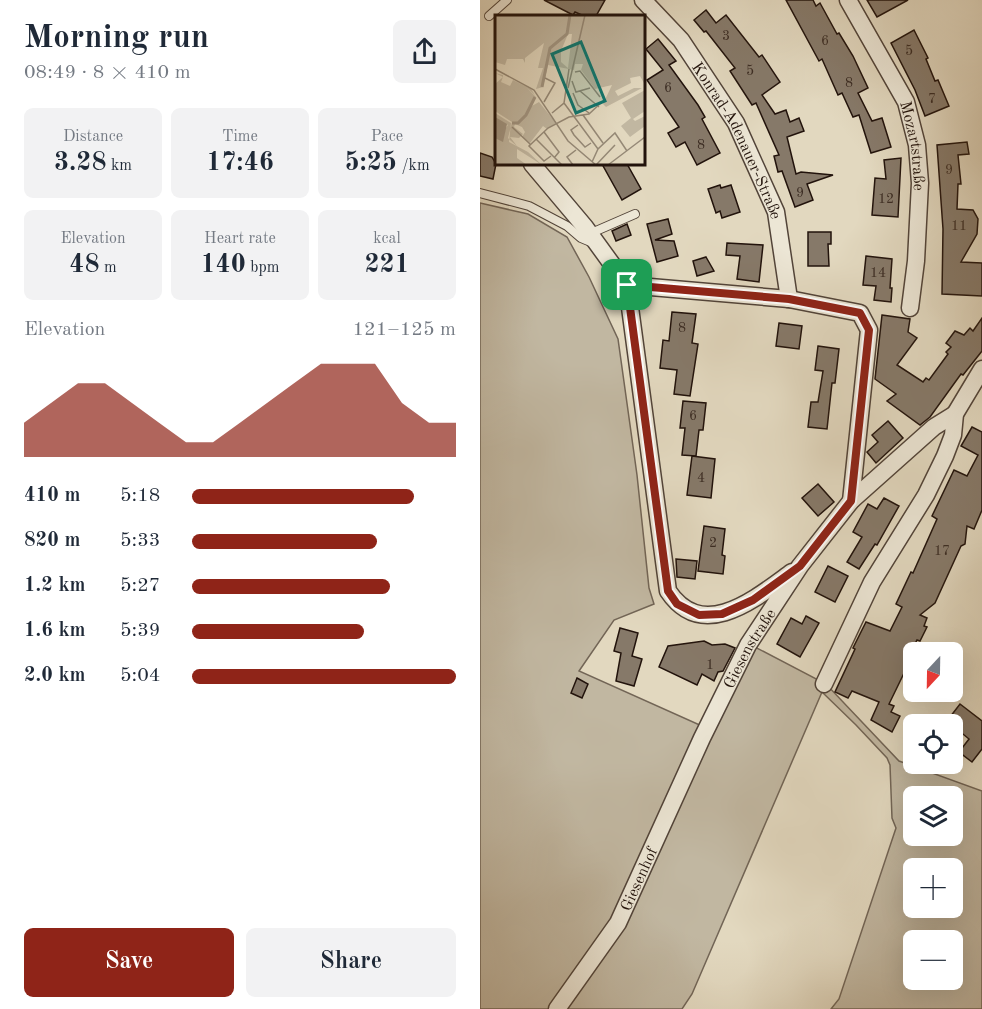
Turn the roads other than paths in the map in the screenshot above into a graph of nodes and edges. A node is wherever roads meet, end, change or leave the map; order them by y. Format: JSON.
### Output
{"nodes":[{"id":1,"x":507,"y":0,"type":"edge"},
{"id":2,"x":643,"y":0,"type":"edge"},
{"id":3,"x":848,"y":0,"type":"edge"},
{"id":4,"x":489,"y":16,"type":"dead end"},
{"id":5,"x":533,"y":165,"type":"edge"},
{"id":6,"x":480,"y":193,"type":"edge"},
{"id":7,"x":635,"y":214,"type":"dead end"},
{"id":8,"x":593,"y":239,"type":"junction"},
{"id":9,"x":627,"y":285,"type":"junction"},
{"id":10,"x":789,"y":299,"type":"junction"},
{"id":11,"x":910,"y":308,"type":"dead end"},
{"id":12,"x":982,"y":369,"type":"edge"},
{"id":13,"x":955,"y":414,"type":"junction"},
{"id":14,"x":851,"y":501,"type":"junction"},
{"id":15,"x":800,"y":566,"type":"junction"},
{"id":16,"x":824,"y":684,"type":"dead end"},
{"id":17,"x":702,"y":738,"type":"joint"},
{"id":18,"x":557,"y":1009,"type":"edge"}],
"edges":[{"from":1,"to":4,"type":"lane"},
{"from":2,"to":10,"type":"street","name":"Konrad-Adenauer-Straße"},
{"from":3,"to":11,"type":"street","name":"Mozartstraße"},
{"from":5,"to":8,"type":"street"},
{"from":6,"to":8,"type":"lane"},
{"from":7,"to":8,"type":"lane"},
{"from":8,"to":9,"type":"street"},
{"from":9,"to":10,"type":"street"},
{"from":9,"to":15,"type":"street"},
{"from":10,"to":14,"type":"street"},
{"from":12,"to":13,"type":"street","name":"Giesenstraße"},
{"from":13,"to":14,"type":"street","name":"Giesenstraße"},
{"from":13,"to":16,"type":"street","name":"Giesenstraße"},
{"from":14,"to":15,"type":"street","name":"Giesenstraße"},
{"from":15,"to":17,"type":"street","name":"Giesenstraße"},
{"from":17,"to":18,"type":"street","name":"Giesenhof"}]}
